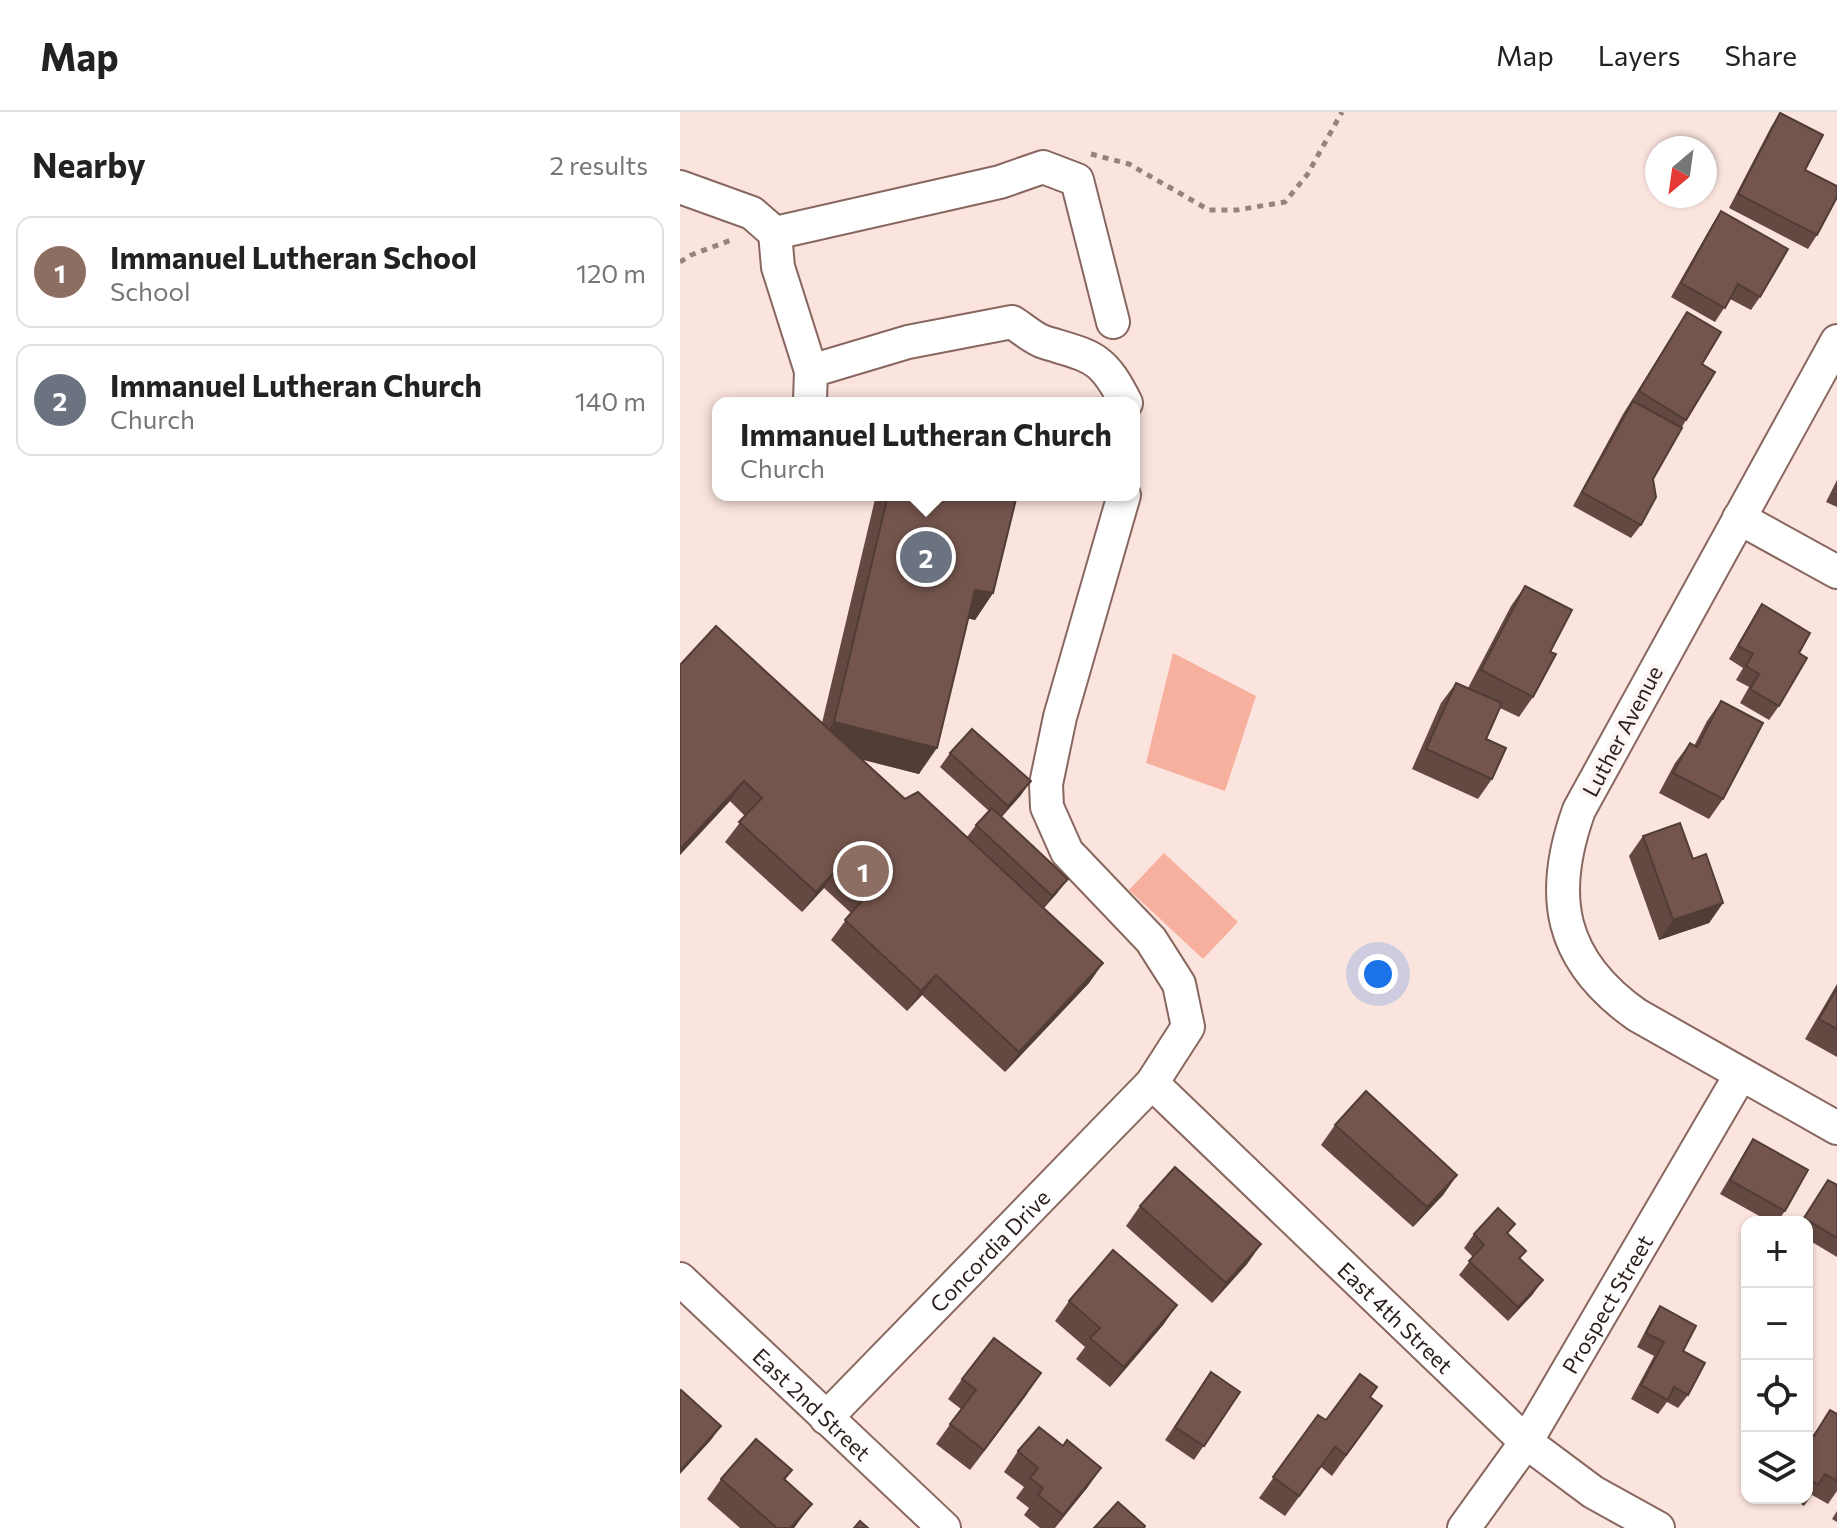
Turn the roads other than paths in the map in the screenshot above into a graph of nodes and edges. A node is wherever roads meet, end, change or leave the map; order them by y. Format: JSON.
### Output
{"nodes":[{"id":1,"x":680,"y":187,"type":"edge"},
{"id":2,"x":775,"y":233,"type":"junction"},
{"id":3,"x":1113,"y":322,"type":"dead end"},
{"id":4,"x":1837,"y":341,"type":"edge"},
{"id":5,"x":1123,"y":397,"type":"edge"},
{"id":6,"x":1122,"y":501,"type":"edge"},
{"id":7,"x":1739,"y":518,"type":"junction"},
{"id":8,"x":1837,"y":572,"type":"edge"},
{"id":9,"x":1741,"y":1074,"type":"junction"},
{"id":10,"x":1152,"y":1083,"type":"junction"},
{"id":11,"x":1837,"y":1128,"type":"edge"},
{"id":12,"x":680,"y":1279,"type":"edge"},
{"id":13,"x":826,"y":1418,"type":"junction"},
{"id":14,"x":1526,"y":1442,"type":"junction"},
{"id":15,"x":944,"y":1528,"type":"edge"},
{"id":16,"x":1464,"y":1528,"type":"edge"},
{"id":17,"x":1658,"y":1528,"type":"edge"}],
"edges":[{"from":1,"to":2,"type":"street"},
{"from":2,"to":3,"type":"street"},
{"from":2,"to":5,"type":"street"},
{"from":4,"to":7,"type":"street","name":"Luther Avenue"},
{"from":6,"to":10,"type":"street","name":"Concordia Drive"},
{"from":7,"to":8,"type":"street"},
{"from":7,"to":9,"type":"street","name":"Luther Avenue"},
{"from":9,"to":11,"type":"street","name":"Luther Avenue"},
{"from":9,"to":14,"type":"street","name":"Prospect Street"},
{"from":10,"to":13,"type":"street","name":"Concordia Drive"},
{"from":10,"to":14,"type":"street","name":"East 4th Street"},
{"from":12,"to":13,"type":"street","name":"East 2nd Street"},
{"from":13,"to":15,"type":"street","name":"East 2nd Street"},
{"from":14,"to":16,"type":"street","name":"Prospect Street"},
{"from":14,"to":17,"type":"street","name":"East 4th Street"}]}
